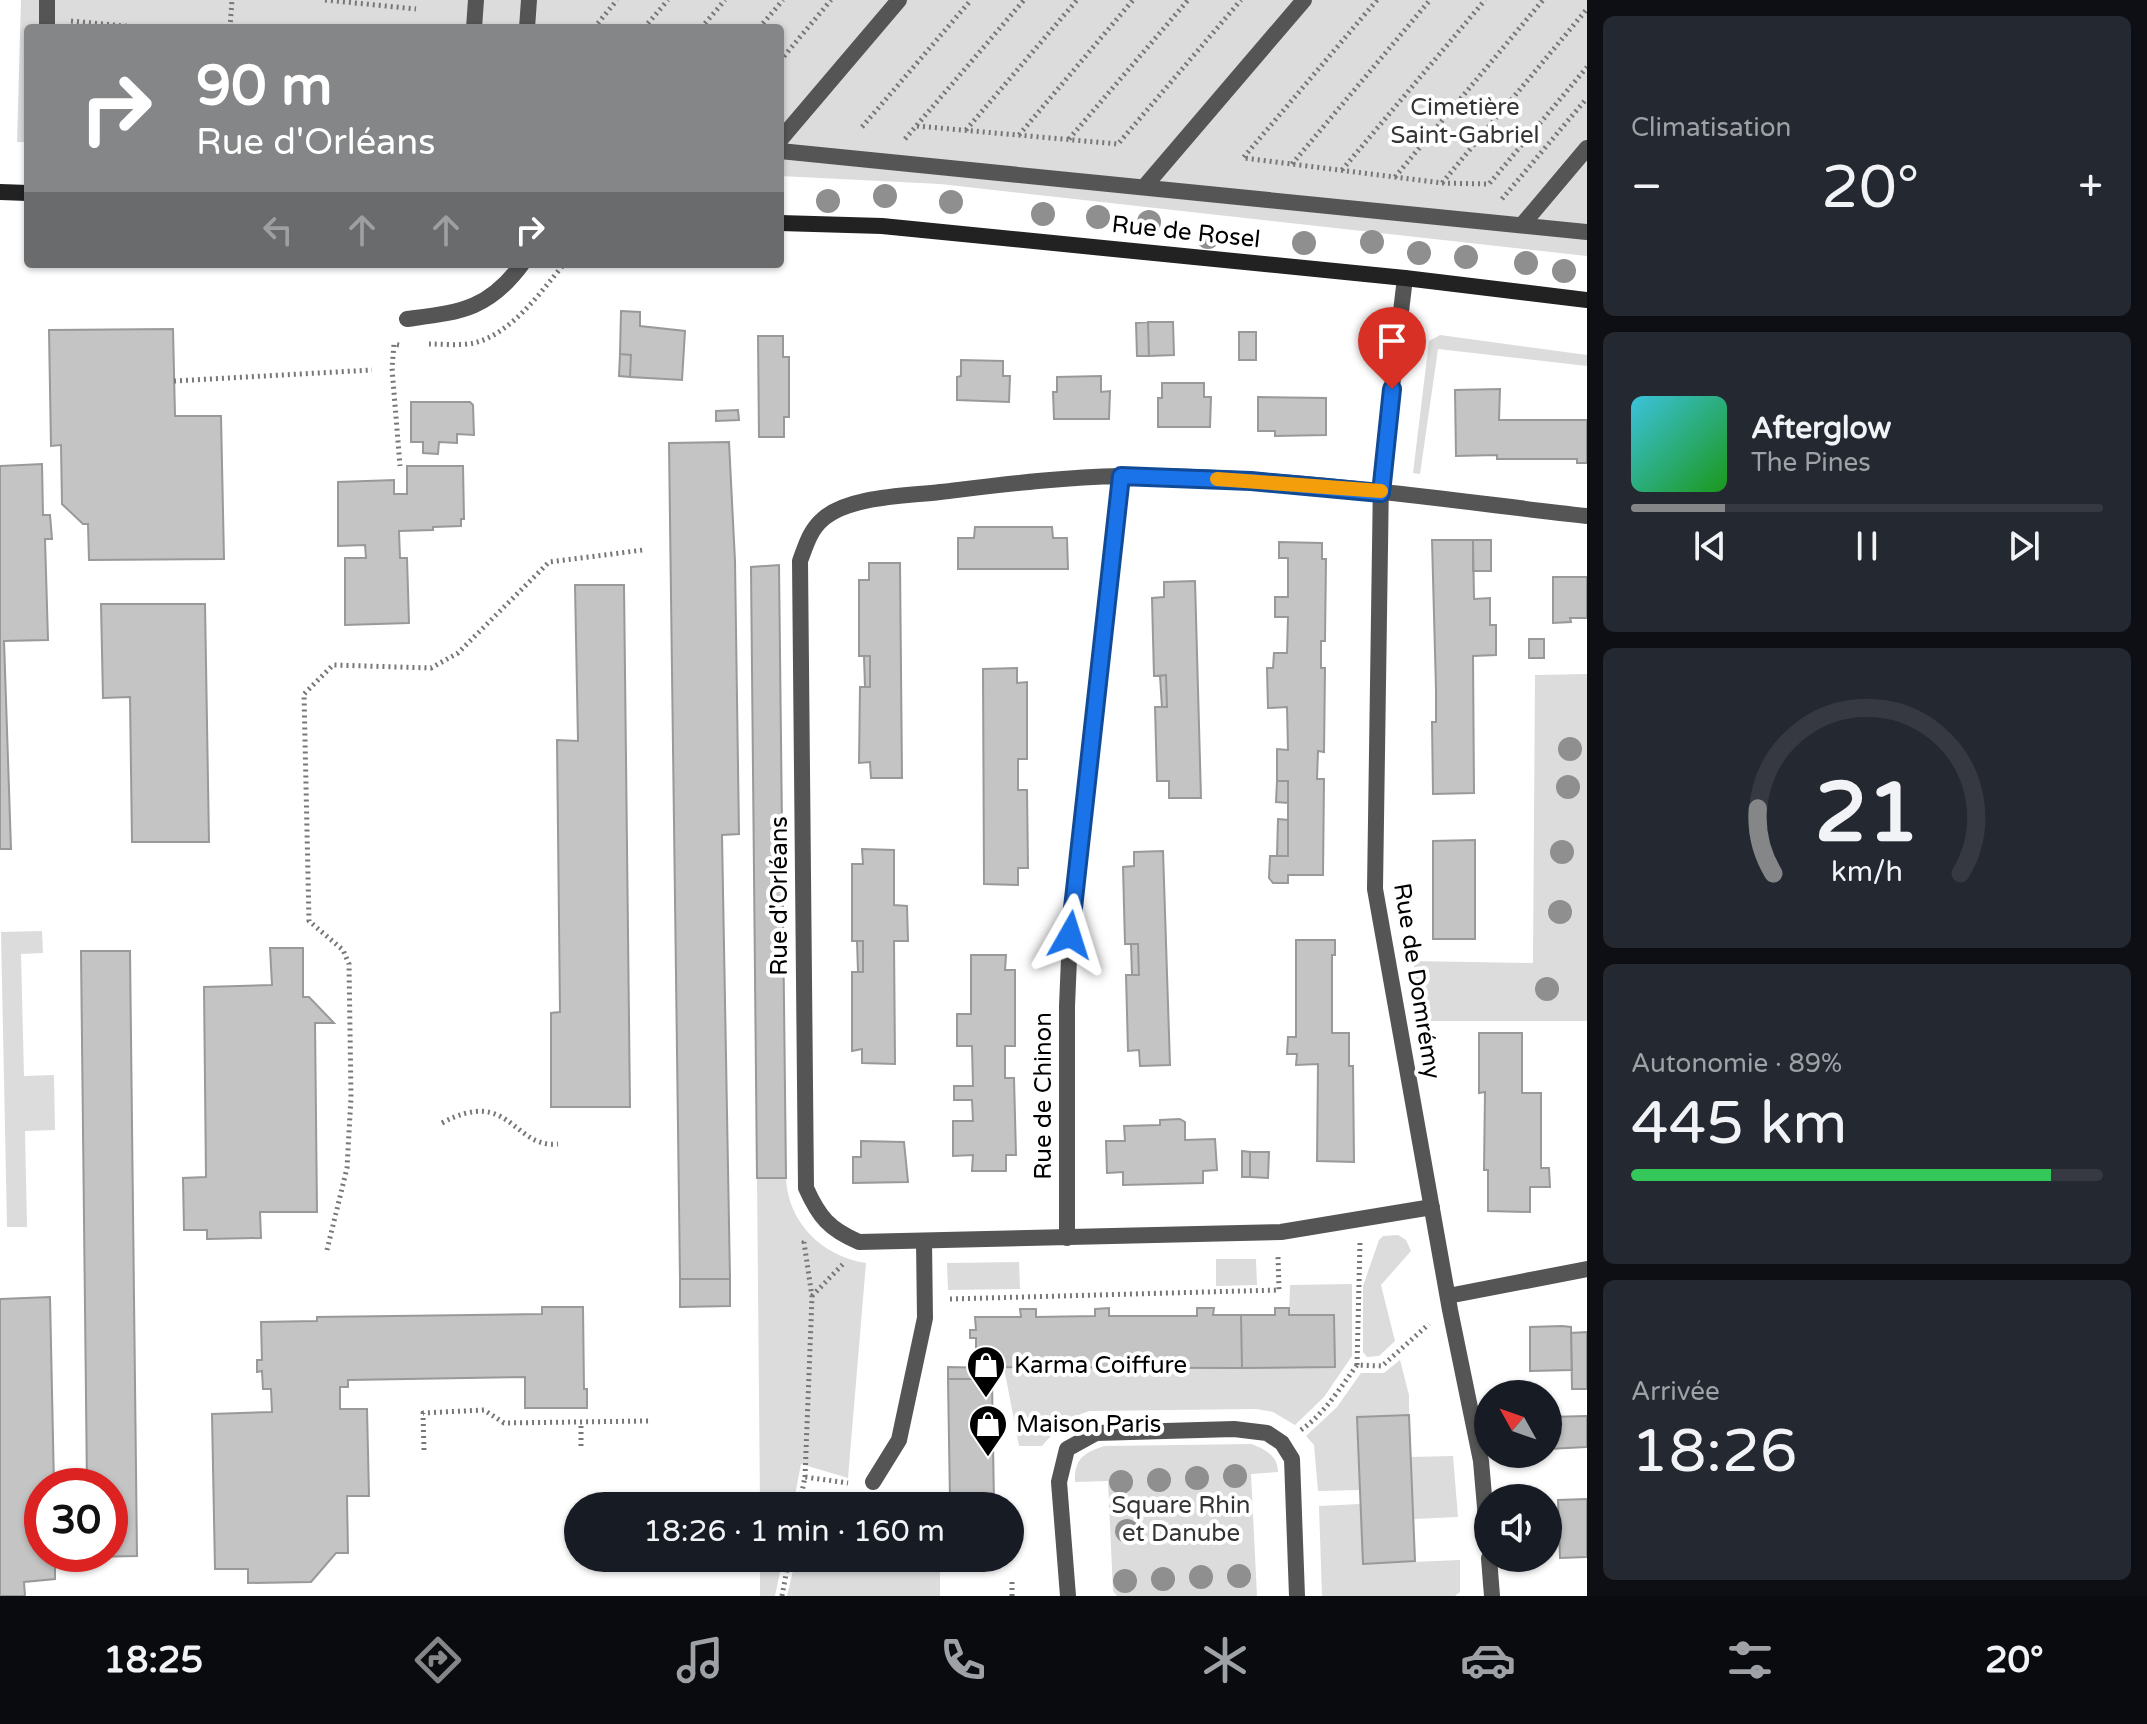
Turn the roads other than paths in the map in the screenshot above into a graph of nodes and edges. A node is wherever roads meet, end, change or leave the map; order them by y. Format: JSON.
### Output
{"nodes":[{"id":1,"x":47,"y":0,"type":"edge"},
{"id":2,"x":476,"y":0,"type":"edge"},
{"id":3,"x":529,"y":0,"type":"edge"},
{"id":4,"x":899,"y":0,"type":"edge"},
{"id":5,"x":1304,"y":0,"type":"edge"},
{"id":6,"x":47,"y":23,"type":"edge"},
{"id":7,"x":474,"y":24,"type":"edge"},
{"id":8,"x":527,"y":24,"type":"edge"},
{"id":9,"x":784,"y":135,"type":"edge"},
{"id":10,"x":1587,"y":148,"type":"edge"},
{"id":11,"x":784,"y":151,"type":"edge"},
{"id":12,"x":1145,"y":186,"type":"junction"},
{"id":13,"x":0,"y":192,"type":"edge"},
{"id":14,"x":24,"y":193,"type":"edge"},
{"id":15,"x":784,"y":223,"type":"edge"},
{"id":16,"x":1522,"y":225,"type":"junction"},
{"id":17,"x":1587,"y":232,"type":"edge"},
{"id":18,"x":518,"y":268,"type":"edge"},
{"id":19,"x":1405,"y":278,"type":"junction"},
{"id":20,"x":1587,"y":300,"type":"edge"},
{"id":21,"x":407,"y":319,"type":"dead end"},
{"id":22,"x":1121,"y":476,"type":"junction"},
{"id":23,"x":1381,"y":493,"type":"junction"},
{"id":24,"x":1587,"y":516,"type":"edge"},
{"id":25,"x":1432,"y":1207,"type":"junction"},
{"id":26,"x":1067,"y":1238,"type":"junction"},
{"id":27,"x":924,"y":1241,"type":"junction"},
{"id":28,"x":1587,"y":1269,"type":"edge"},
{"id":29,"x":1448,"y":1296,"type":"junction"},
{"id":30,"x":873,"y":1482,"type":"road end"},
{"id":31,"x":1483,"y":1484,"type":"edge"},
{"id":32,"x":1490,"y":1572,"type":"edge"},
{"id":33,"x":1068,"y":1596,"type":"edge"},
{"id":34,"x":1297,"y":1596,"type":"edge"},
{"id":35,"x":1492,"y":1596,"type":"edge"}],
"edges":[{"from":1,"to":6,"type":"street"},
{"from":2,"to":7,"type":"street"},
{"from":3,"to":8,"type":"street"},
{"from":4,"to":9,"type":"street"},
{"from":5,"to":12,"type":"street"},
{"from":10,"to":16,"type":"street"},
{"from":11,"to":12,"type":"street"},
{"from":12,"to":16,"type":"street"},
{"from":13,"to":14,"type":"street"},
{"from":15,"to":19,"type":"street","name":"Rue de Rosel"},
{"from":16,"to":17,"type":"street"},
{"from":18,"to":21,"type":"street"},
{"from":19,"to":20,"type":"street","name":"Rue de Rosel"},
{"from":19,"to":23,"type":"street","name":"Rue de Domrémy"},
{"from":22,"to":23,"type":"street","name":"Rue d'Orléans"},
{"from":22,"to":26,"type":"street","name":"Rue de Chinon"},
{"from":22,"to":27,"type":"street","name":"Rue d'Orléans"},
{"from":23,"to":24,"type":"street","name":"Rue d'Orléans"},
{"from":23,"to":25,"type":"street","name":"Rue de Domrémy"},
{"from":25,"to":26,"type":"street","name":"Rue d'Orléans"},
{"from":25,"to":29,"type":"street","name":"Rue de Domrémy"},
{"from":26,"to":27,"type":"street","name":"Rue d'Orléans"},
{"from":27,"to":30,"type":"street"},
{"from":28,"to":29,"type":"street"},
{"from":29,"to":31,"type":"street","name":"Rue de Domrémy"},
{"from":32,"to":35,"type":"street"},
{"from":33,"to":34,"type":"street"}]}
